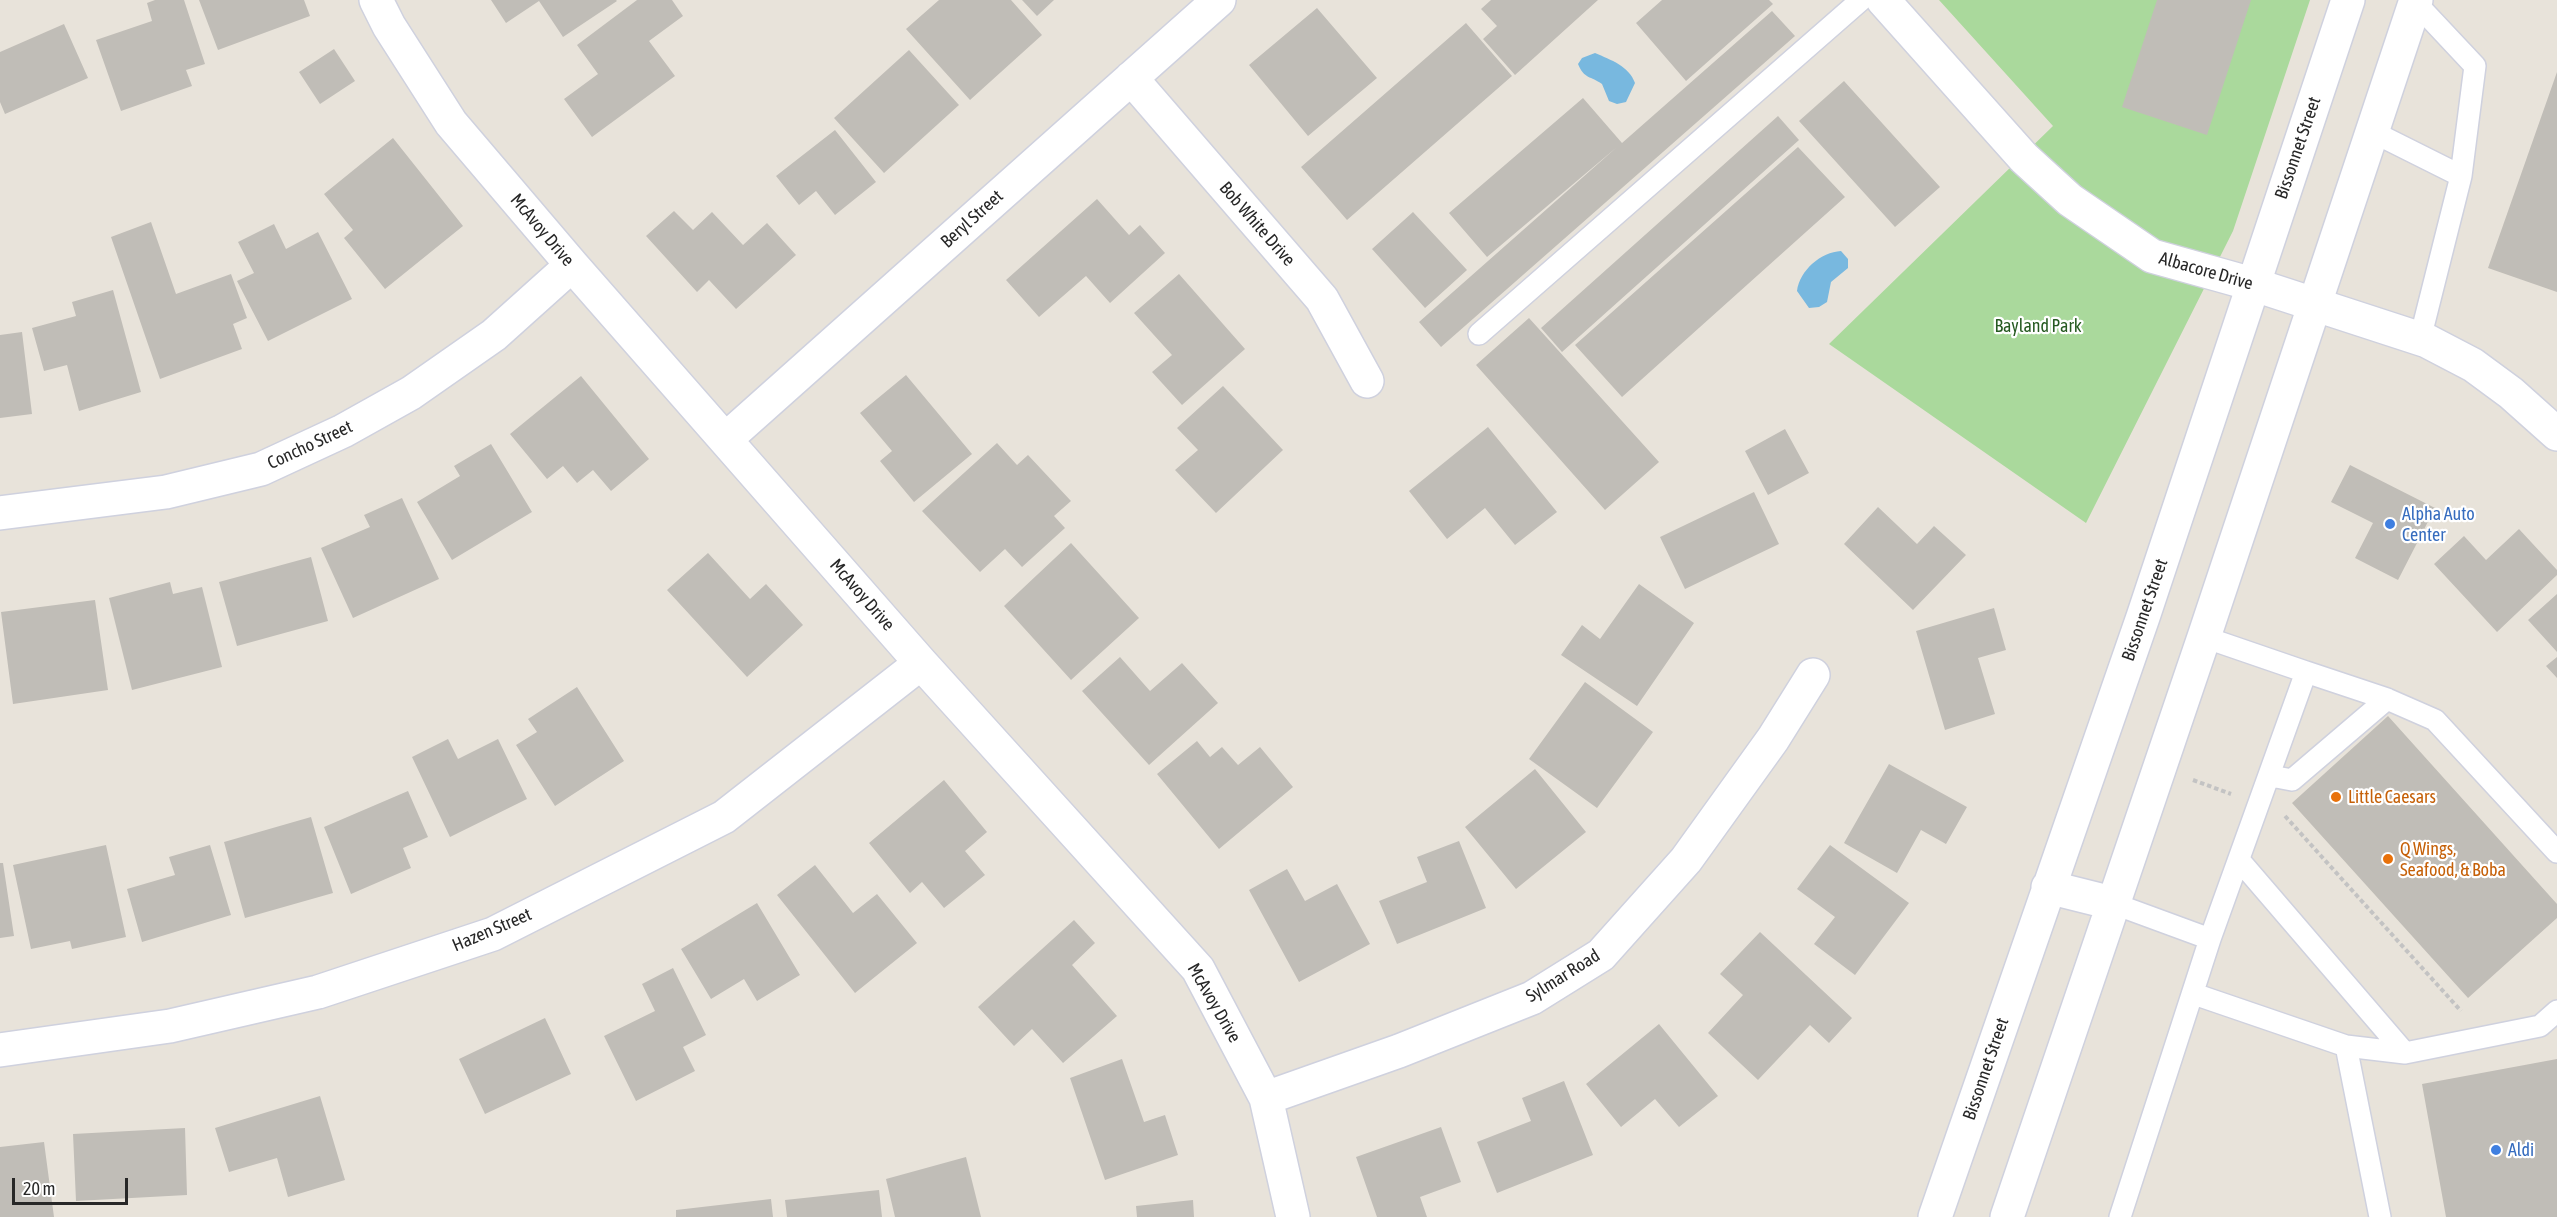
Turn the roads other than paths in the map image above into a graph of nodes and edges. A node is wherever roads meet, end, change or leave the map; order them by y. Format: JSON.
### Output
{"nodes":[{"id":1,"x":376,"y":0,"type":"edge"},
{"id":2,"x":1219,"y":0,"type":"edge"},
{"id":3,"x":1862,"y":0,"type":"edge"},
{"id":4,"x":1883,"y":0,"type":"edge"},
{"id":5,"x":2348,"y":0,"type":"edge"},
{"id":6,"x":2415,"y":1,"type":"edge"},
{"id":7,"x":1131,"y":78,"type":"junction"},
{"id":8,"x":2373,"y":132,"type":"junction"},
{"id":9,"x":2461,"y":176,"type":"junction"},
{"id":10,"x":572,"y":265,"type":"junction"},
{"id":11,"x":2252,"y":284,"type":"junction"},
{"id":12,"x":2316,"y":304,"type":"junction"},
{"id":13,"x":1479,"y":334,"type":"dead end"},
{"id":14,"x":2420,"y":339,"type":"junction"},
{"id":15,"x":1367,"y":381,"type":"dead end"},
{"id":16,"x":2557,"y":434,"type":"edge"},
{"id":17,"x":726,"y":439,"type":"junction"},
{"id":18,"x":0,"y":513,"type":"edge"},
{"id":19,"x":2204,"y":637,"type":"junction"},
{"id":20,"x":921,"y":663,"type":"junction"},
{"id":21,"x":2306,"y":672,"type":"junction"},
{"id":22,"x":1813,"y":675,"type":"dead end"},
{"id":23,"x":2387,"y":699,"type":"junction"},
{"id":24,"x":2271,"y":776,"type":"junction"},
{"id":25,"x":2557,"y":852,"type":"edge"},
{"id":26,"x":2240,"y":861,"type":"junction"},
{"id":27,"x":2048,"y":887,"type":"junction"},
{"id":28,"x":2112,"y":903,"type":"junction"},
{"id":29,"x":2210,"y":939,"type":"junction"},
{"id":30,"x":2194,"y":994,"type":"junction"},
{"id":31,"x":2557,"y":1011,"type":"edge"},
{"id":32,"x":2346,"y":1046,"type":"junction"},
{"id":33,"x":0,"y":1050,"type":"edge"},
{"id":34,"x":2405,"y":1053,"type":"junction"},
{"id":35,"x":1266,"y":1098,"type":"junction"},
{"id":36,"x":2009,"y":1216,"type":"edge"},
{"id":37,"x":1293,"y":1217,"type":"edge"},
{"id":38,"x":1935,"y":1217,"type":"edge"},
{"id":39,"x":2120,"y":1217,"type":"edge"},
{"id":40,"x":2380,"y":1217,"type":"edge"}],
"edges":[{"from":1,"to":10,"type":"street","name":"McAvoy Drive"},
{"from":2,"to":7,"type":"street","name":"Beryl Street"},
{"from":3,"to":13,"type":"lane"},
{"from":4,"to":11,"type":"street","name":"Albacore Drive"},
{"from":5,"to":11,"type":"street","name":"Bissonnet Street"},
{"from":6,"to":8,"type":"street"},
{"from":6,"to":9,"type":"lane"},
{"from":7,"to":15,"type":"street","name":"Bob White Drive"},
{"from":7,"to":17,"type":"street","name":"Beryl Street"},
{"from":8,"to":9,"type":"lane"},
{"from":8,"to":12,"type":"street"},
{"from":9,"to":14,"type":"lane"},
{"from":10,"to":17,"type":"street","name":"McAvoy Drive"},
{"from":10,"to":18,"type":"street","name":"Concho Street"},
{"from":11,"to":12,"type":"street","name":"Albacore Drive"},
{"from":11,"to":27,"type":"street","name":"Bissonnet Street"},
{"from":12,"to":14,"type":"street","name":"Albacore Drive"},
{"from":12,"to":19,"type":"street"},
{"from":14,"to":16,"type":"street","name":"Albacore Drive"},
{"from":17,"to":20,"type":"street","name":"McAvoy Drive"},
{"from":19,"to":21,"type":"lane"},
{"from":19,"to":28,"type":"street"},
{"from":20,"to":33,"type":"street","name":"Hazen Street"},
{"from":20,"to":35,"type":"street","name":"McAvoy Drive"},
{"from":21,"to":23,"type":"lane"},
{"from":21,"to":24,"type":"lane"},
{"from":22,"to":35,"type":"street","name":"Sylmar Road"},
{"from":23,"to":24,"type":"lane"},
{"from":23,"to":25,"type":"lane"},
{"from":24,"to":26,"type":"lane"},
{"from":26,"to":29,"type":"lane"},
{"from":26,"to":34,"type":"lane"},
{"from":27,"to":28,"type":"street"},
{"from":27,"to":38,"type":"street","name":"Bissonnet Street"},
{"from":28,"to":29,"type":"lane"},
{"from":28,"to":36,"type":"street"},
{"from":29,"to":30,"type":"lane"},
{"from":30,"to":32,"type":"lane"},
{"from":30,"to":39,"type":"lane"},
{"from":31,"to":34,"type":"lane"},
{"from":32,"to":34,"type":"lane"},
{"from":32,"to":40,"type":"lane"},
{"from":35,"to":37,"type":"street","name":"McAvoy Drive"}]}
